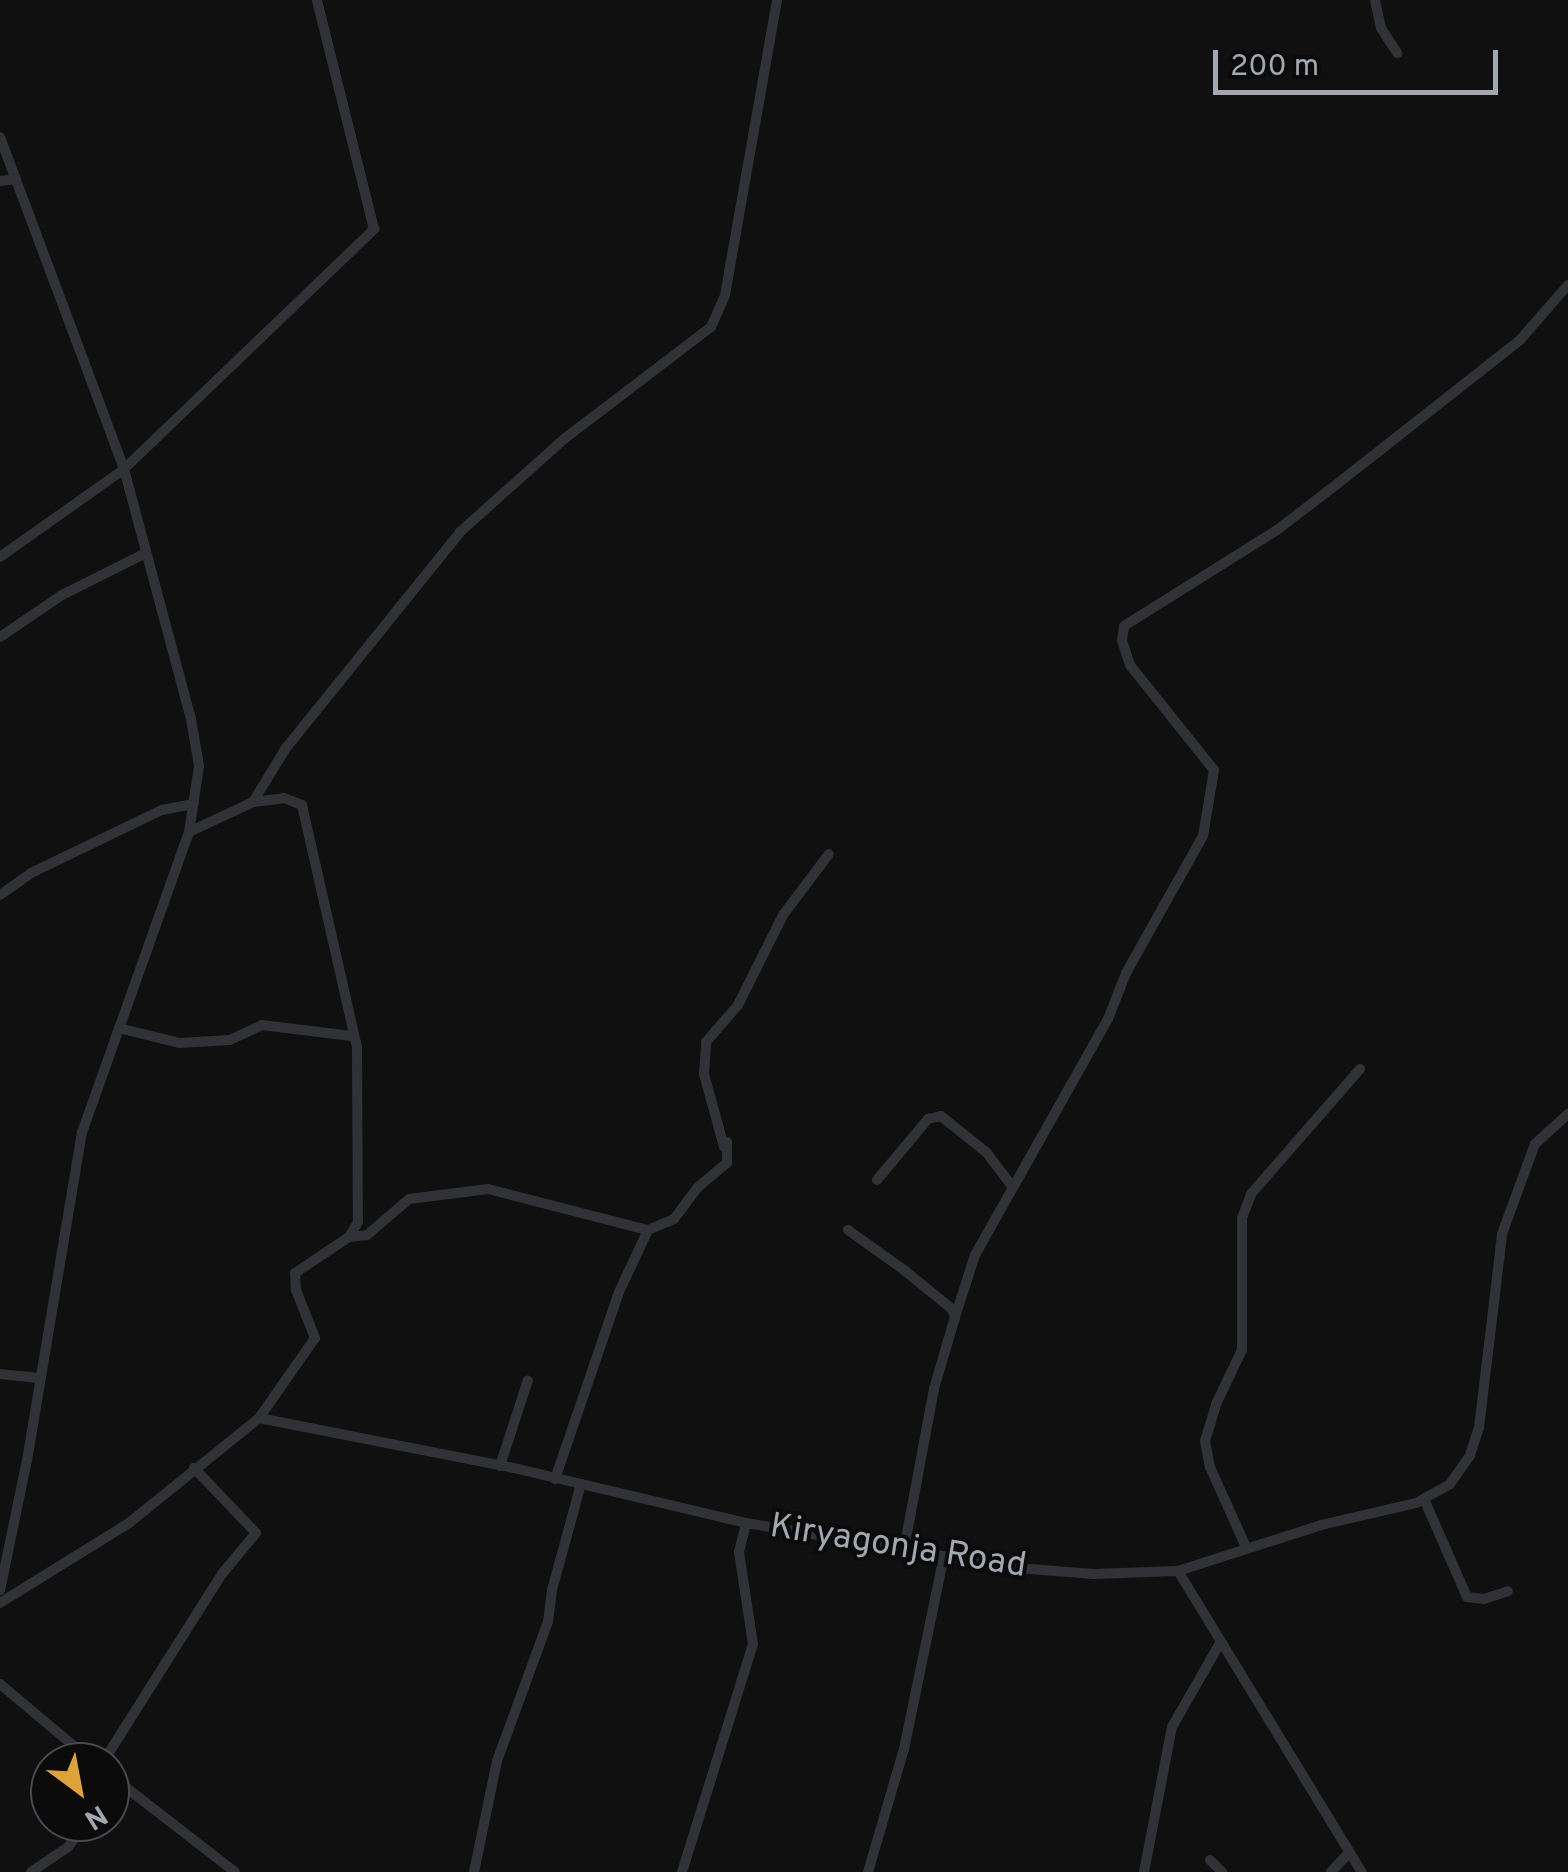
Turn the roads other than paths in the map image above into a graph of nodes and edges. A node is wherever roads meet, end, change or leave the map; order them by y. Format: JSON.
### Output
{"nodes":[{"id":1,"x":317,"y":0,"type":"edge"},
{"id":2,"x":777,"y":0,"type":"edge"},
{"id":3,"x":1375,"y":0,"type":"edge"},
{"id":4,"x":1396,"y":53,"type":"dead end"},
{"id":5,"x":0,"y":136,"type":"edge"},
{"id":6,"x":16,"y":179,"type":"junction"},
{"id":7,"x":0,"y":181,"type":"edge"},
{"id":8,"x":1568,"y":285,"type":"edge"},
{"id":9,"x":124,"y":470,"type":"junction"},
{"id":10,"x":146,"y":554,"type":"junction"},
{"id":11,"x":0,"y":556,"type":"edge"},
{"id":12,"x":0,"y":637,"type":"edge"},
{"id":13,"x":254,"y":802,"type":"junction"},
{"id":14,"x":193,"y":804,"type":"junction"},
{"id":15,"x":188,"y":832,"type":"junction"},
{"id":16,"x":829,"y":854,"type":"dead end"},
{"id":17,"x":0,"y":895,"type":"edge"},
{"id":18,"x":120,"y":1028,"type":"junction"},
{"id":19,"x":352,"y":1036,"type":"junction"},
{"id":20,"x":1360,"y":1070,"type":"dead end"},
{"id":21,"x":1568,"y":1114,"type":"edge"},
{"id":22,"x":727,"y":1142,"type":"dead end"},
{"id":23,"x":727,"y":1163,"type":"junction"},
{"id":24,"x":877,"y":1180,"type":"dead end"},
{"id":25,"x":1012,"y":1186,"type":"junction"},
{"id":26,"x":648,"y":1230,"type":"junction"},
{"id":27,"x":848,"y":1230,"type":"dead end"},
{"id":28,"x":349,"y":1237,"type":"junction"},
{"id":29,"x":955,"y":1317,"type":"junction"},
{"id":30,"x":0,"y":1374,"type":"edge"},
{"id":31,"x":39,"y":1378,"type":"junction"},
{"id":32,"x":528,"y":1380,"type":"dead end"},
{"id":33,"x":259,"y":1418,"type":"junction"},
{"id":34,"x":500,"y":1466,"type":"junction"},
{"id":35,"x":194,"y":1468,"type":"junction"},
{"id":36,"x":555,"y":1479,"type":"junction"},
{"id":37,"x":581,"y":1484,"type":"junction"},
{"id":38,"x":1424,"y":1499,"type":"junction"},
{"id":39,"x":746,"y":1523,"type":"junction"},
{"id":40,"x":1246,"y":1548,"type":"junction"},
{"id":41,"x":904,"y":1550,"type":"junction"},
{"id":42,"x":944,"y":1556,"type":"junction"},
{"id":43,"x":1178,"y":1571,"type":"junction"},
{"id":44,"x":0,"y":1590,"type":"edge"},
{"id":45,"x":1508,"y":1591,"type":"dead end"},
{"id":46,"x":0,"y":1603,"type":"edge"},
{"id":47,"x":1219,"y":1645,"type":"junction"},
{"id":48,"x":0,"y":1684,"type":"edge"},
{"id":49,"x":70,"y":1742,"type":"edge"},
{"id":50,"x":116,"y":1742,"type":"edge"},
{"id":51,"x":130,"y":1790,"type":"edge"},
{"id":52,"x":72,"y":1842,"type":"edge"},
{"id":53,"x":1349,"y":1852,"type":"junction"},
{"id":54,"x":1210,"y":1860,"type":"dead end"},
{"id":55,"x":31,"y":1872,"type":"edge"},
{"id":56,"x":235,"y":1872,"type":"edge"},
{"id":57,"x":474,"y":1872,"type":"edge"},
{"id":58,"x":682,"y":1872,"type":"edge"},
{"id":59,"x":868,"y":1872,"type":"edge"},
{"id":60,"x":1144,"y":1872,"type":"edge"},
{"id":61,"x":1222,"y":1872,"type":"edge"},
{"id":62,"x":1331,"y":1872,"type":"edge"},
{"id":63,"x":1362,"y":1872,"type":"edge"}],
"edges":[{"from":1,"to":9,"type":"street"},
{"from":2,"to":13,"type":"street"},
{"from":3,"to":4,"type":"street"},
{"from":5,"to":6,"type":"street"},
{"from":6,"to":7,"type":"street"},
{"from":6,"to":9,"type":"street"},
{"from":8,"to":25,"type":"street"},
{"from":9,"to":10,"type":"street"},
{"from":9,"to":11,"type":"street"},
{"from":10,"to":12,"type":"street"},
{"from":10,"to":14,"type":"street"},
{"from":13,"to":15,"type":"street"},
{"from":13,"to":19,"type":"street"},
{"from":14,"to":15,"type":"street"},
{"from":14,"to":17,"type":"street"},
{"from":15,"to":18,"type":"street"},
{"from":16,"to":23,"type":"street"},
{"from":18,"to":19,"type":"street"},
{"from":18,"to":31,"type":"street"},
{"from":19,"to":28,"type":"street"},
{"from":20,"to":40,"type":"street"},
{"from":21,"to":38,"type":"street","name":"Kiryagonja Road"},
{"from":22,"to":23,"type":"street"},
{"from":23,"to":26,"type":"street"},
{"from":24,"to":25,"type":"street"},
{"from":25,"to":29,"type":"street"},
{"from":26,"to":28,"type":"street"},
{"from":26,"to":36,"type":"street"},
{"from":27,"to":29,"type":"street"},
{"from":28,"to":33,"type":"street"},
{"from":29,"to":41,"type":"street"},
{"from":30,"to":31,"type":"street"},
{"from":31,"to":44,"type":"street"},
{"from":32,"to":34,"type":"street"},
{"from":33,"to":34,"type":"street","name":"Kiryagonja Road"},
{"from":33,"to":35,"type":"street"},
{"from":34,"to":36,"type":"street","name":"Kiryagonja Road"},
{"from":35,"to":46,"type":"street"},
{"from":35,"to":50,"type":"street"},
{"from":36,"to":37,"type":"street","name":"Kiryagonja Road"},
{"from":37,"to":39,"type":"street","name":"Kiryagonja Road"},
{"from":37,"to":57,"type":"street"},
{"from":38,"to":40,"type":"street","name":"Kiryagonja Road"},
{"from":38,"to":45,"type":"street"},
{"from":39,"to":41,"type":"street","name":"Kiryagonja Road"},
{"from":39,"to":58,"type":"street"},
{"from":40,"to":43,"type":"street","name":"Kiryagonja Road"},
{"from":41,"to":42,"type":"street","name":"Kiryagonja Road"},
{"from":42,"to":43,"type":"street","name":"Kiryagonja Road"},
{"from":42,"to":59,"type":"street"},
{"from":43,"to":47,"type":"street"},
{"from":47,"to":53,"type":"street"},
{"from":47,"to":60,"type":"street"},
{"from":48,"to":49,"type":"street"},
{"from":51,"to":56,"type":"street"},
{"from":52,"to":55,"type":"street"},
{"from":53,"to":62,"type":"street"},
{"from":53,"to":63,"type":"street"},
{"from":54,"to":61,"type":"street"}]}
